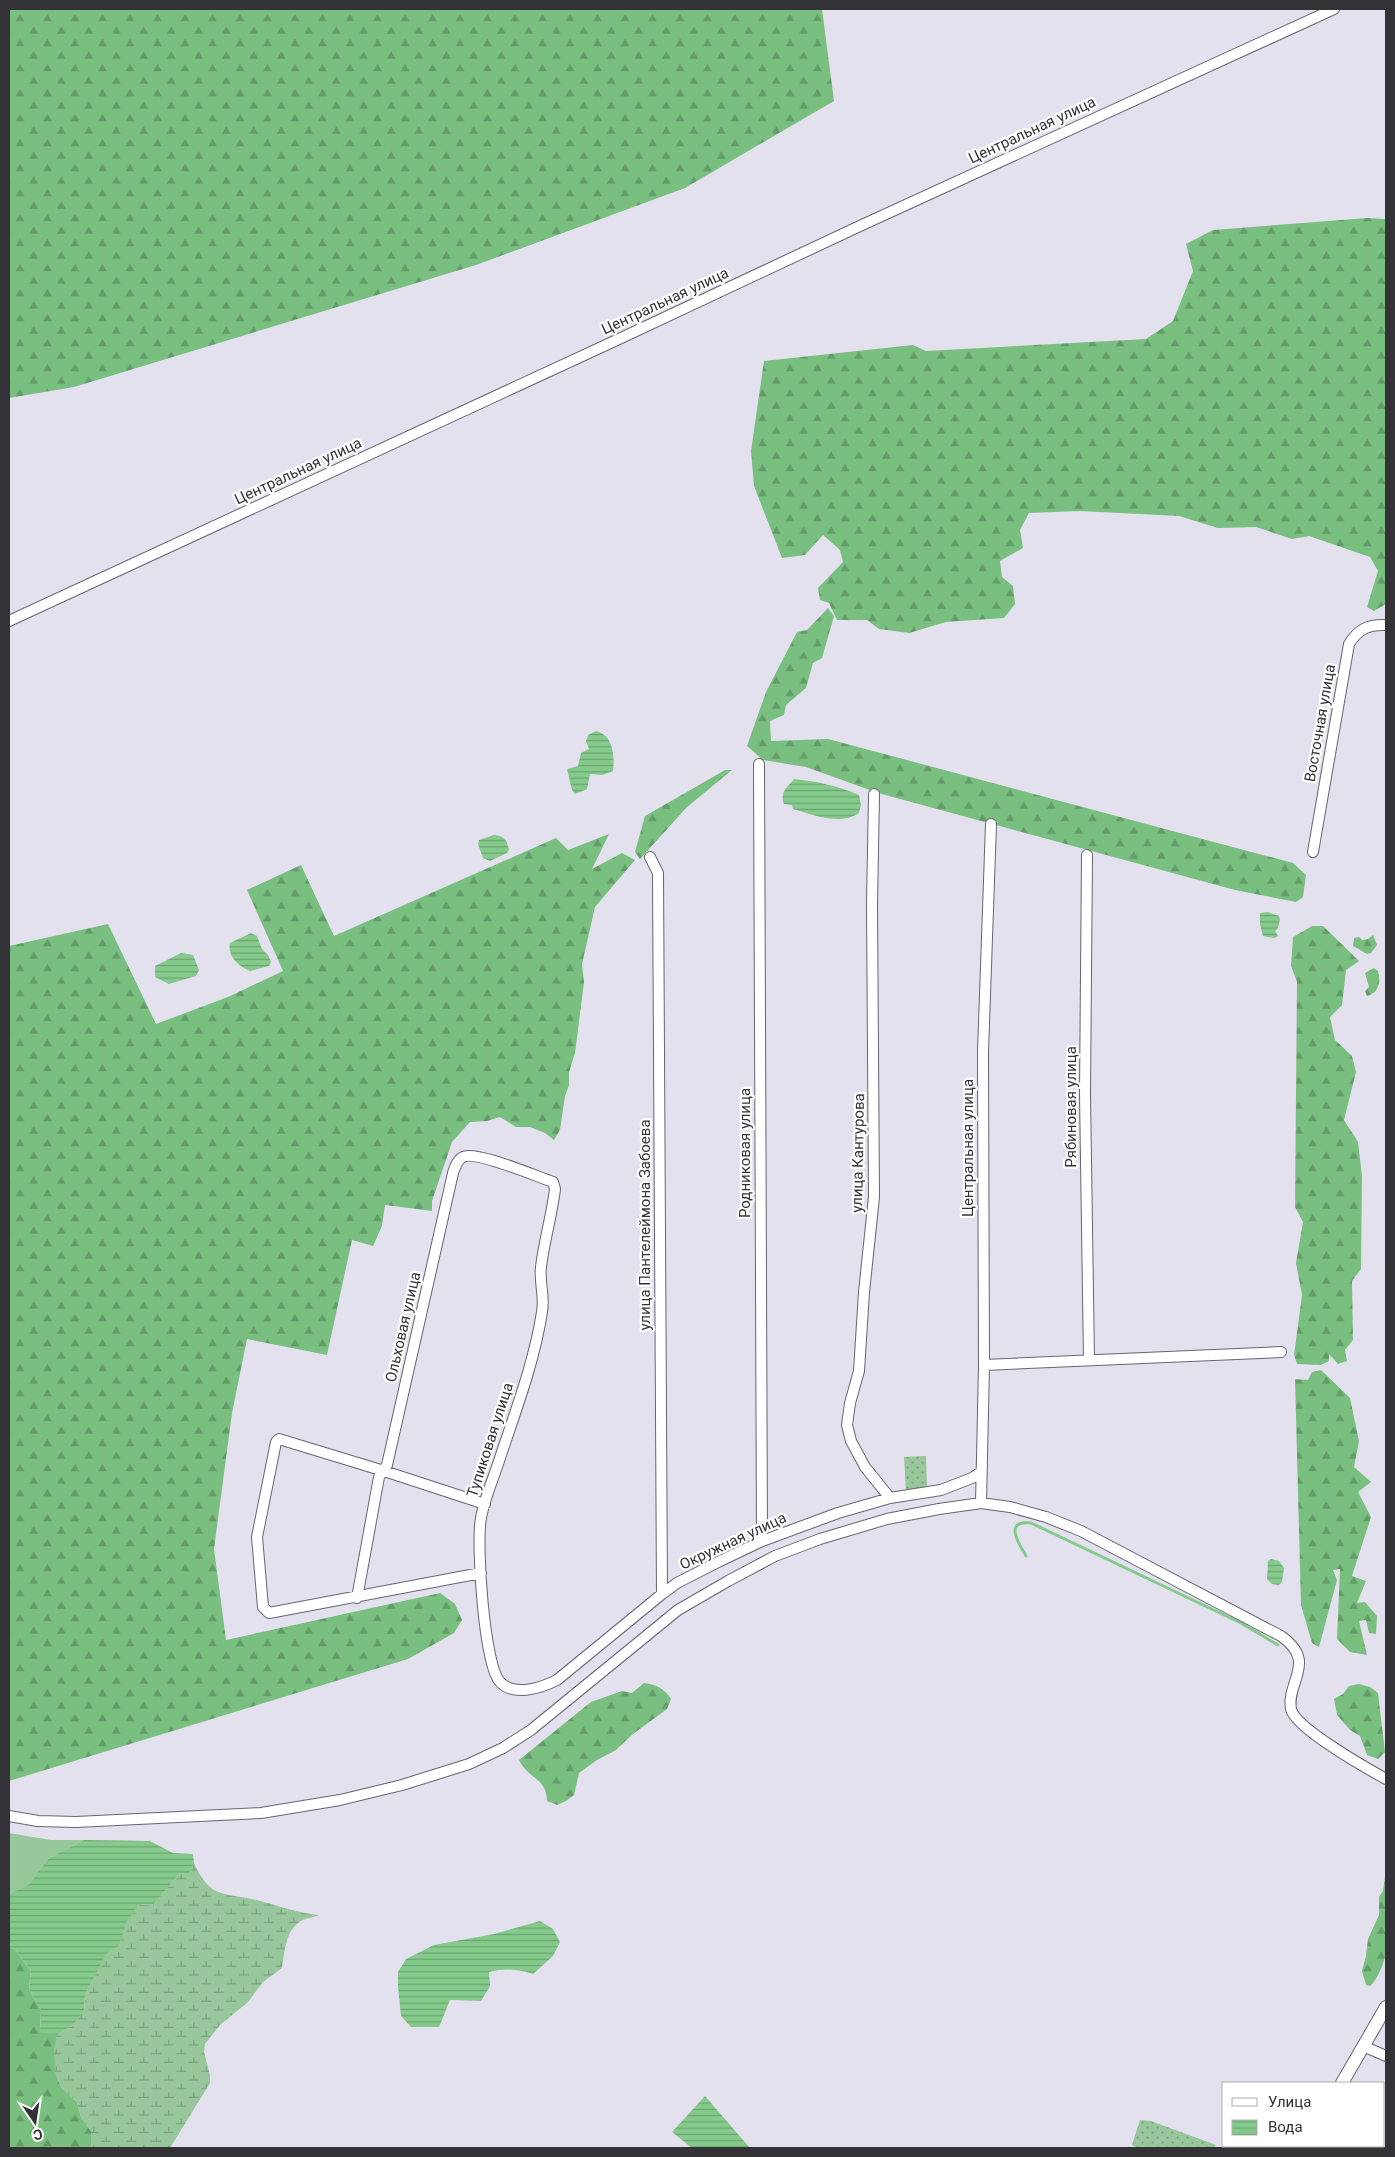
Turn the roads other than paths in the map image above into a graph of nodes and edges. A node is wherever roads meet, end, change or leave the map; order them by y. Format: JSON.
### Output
{"nodes":[{"id":1,"x":1334,"y":9,"type":"edge"},
{"id":2,"x":9,"y":621,"type":"edge"},
{"id":3,"x":1386,"y":625,"type":"edge"},
{"id":4,"x":758,"y":764,"type":"dead end"},
{"id":5,"x":874,"y":794,"type":"dead end"},
{"id":6,"x":992,"y":824,"type":"dead end"},
{"id":7,"x":1313,"y":852,"type":"dead end"},
{"id":8,"x":1088,"y":855,"type":"dead end"},
{"id":9,"x":650,"y":857,"type":"dead end"},
{"id":10,"x":553,"y":1182,"type":"joint"},
{"id":11,"x":1281,"y":1352,"type":"dead end"},
{"id":12,"x":1088,"y":1360,"type":"junction"},
{"id":13,"x":984,"y":1365,"type":"junction"},
{"id":14,"x":384,"y":1471,"type":"junction"},
{"id":15,"x":981,"y":1472,"type":"junction"},
{"id":16,"x":890,"y":1498,"type":"junction"},
{"id":17,"x":981,"y":1503,"type":"junction"},
{"id":18,"x":484,"y":1504,"type":"junction"},
{"id":19,"x":762,"y":1541,"type":"junction"},
{"id":20,"x":481,"y":1573,"type":"junction"},
{"id":21,"x":662,"y":1594,"type":"junction"},
{"id":22,"x":357,"y":1598,"type":"junction"},
{"id":23,"x":524,"y":1690,"type":"joint"},
{"id":24,"x":1386,"y":1779,"type":"edge"},
{"id":25,"x":9,"y":1816,"type":"edge"},
{"id":26,"x":1386,"y":2007,"type":"edge"},
{"id":27,"x":1363,"y":2046,"type":"junction"},
{"id":28,"x":1386,"y":2056,"type":"edge"},
{"id":29,"x":1343,"y":2082,"type":"edge"}],
"edges":[{"from":1,"to":2,"type":"street","name":"Центральная улица"},
{"from":3,"to":7,"type":"street","name":"Восточная улица"},
{"from":4,"to":19,"type":"street","name":"Родниковая улица"},
{"from":5,"to":16,"type":"street","name":"улица Кантурова"},
{"from":6,"to":13,"type":"street","name":"Центральная улица"},
{"from":8,"to":12,"type":"street","name":"Рябиновая улица"},
{"from":9,"to":21,"type":"street","name":"улица Пантелеймона Забоева"},
{"from":10,"to":14,"type":"street","name":"Ольховая улица"},
{"from":10,"to":18,"type":"street","name":"Тупиковая улица"},
{"from":11,"to":12,"type":"street"},
{"from":12,"to":13,"type":"street"},
{"from":13,"to":15,"type":"street","name":"Центральная улица"},
{"from":14,"to":18,"type":"street"},
{"from":14,"to":22,"type":"street","name":"Ольховая улица"},
{"from":14,"to":22,"type":"street"},
{"from":15,"to":16,"type":"street","name":"Окружная улица"},
{"from":15,"to":17,"type":"street","name":"Центральная улица"},
{"from":16,"to":19,"type":"street","name":"Окружная улица"},
{"from":17,"to":24,"type":"street"},
{"from":17,"to":25,"type":"street"},
{"from":18,"to":20,"type":"street","name":"Тупиковая улица"},
{"from":19,"to":21,"type":"street","name":"Окружная улица"},
{"from":20,"to":22,"type":"street"},
{"from":20,"to":23,"type":"street","name":"Тупиковая улица"},
{"from":21,"to":23,"type":"street","name":"Окружная улица"},
{"from":26,"to":27,"type":"main road"},
{"from":27,"to":28,"type":"street"},
{"from":27,"to":29,"type":"main road"}]}
